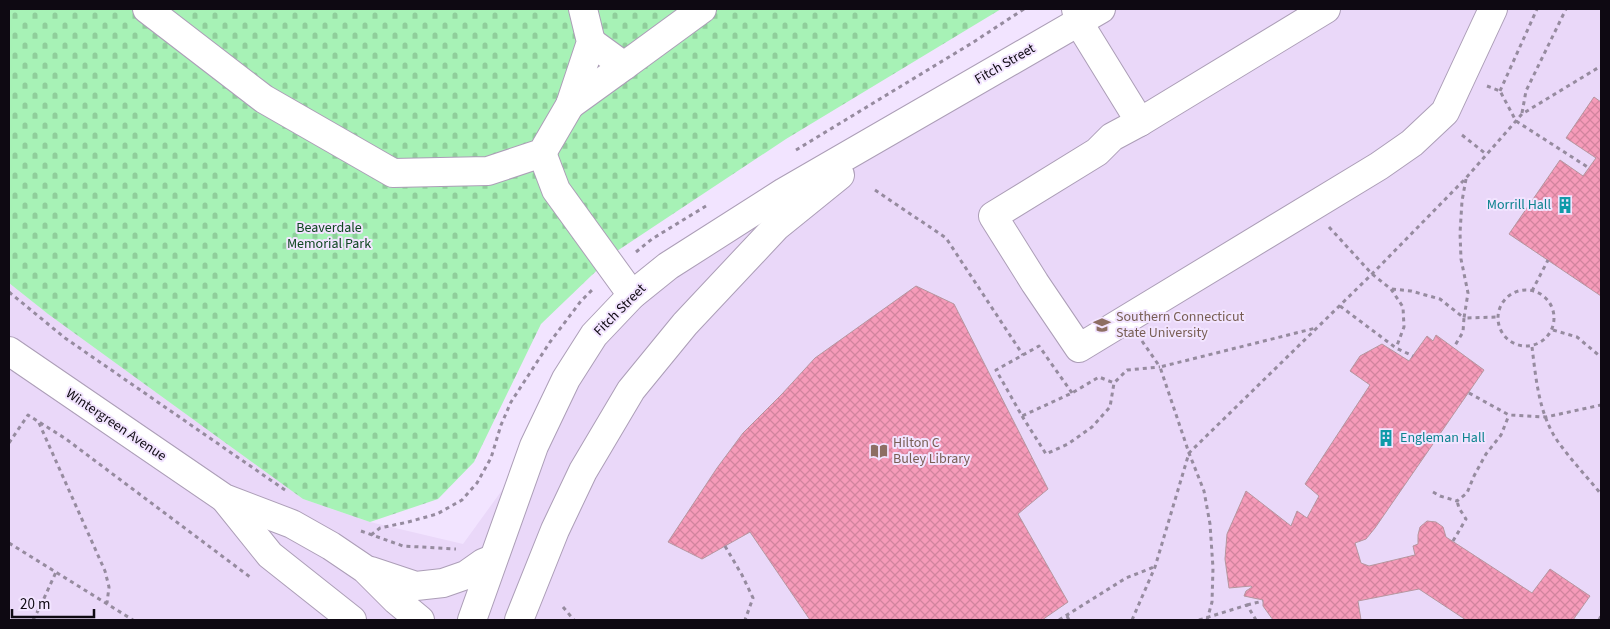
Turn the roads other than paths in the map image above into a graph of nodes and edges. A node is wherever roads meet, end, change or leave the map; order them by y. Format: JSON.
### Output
{"nodes":[{"id":1,"x":147,"y":9,"type":"edge"},
{"id":2,"x":583,"y":9,"type":"edge"},
{"id":3,"x":702,"y":9,"type":"edge"},
{"id":4,"x":1326,"y":9,"type":"edge"},
{"id":5,"x":1493,"y":9,"type":"edge"},
{"id":6,"x":1085,"y":13,"type":"edge"},
{"id":7,"x":591,"y":42,"type":"junction"},
{"id":8,"x":624,"y":66,"type":"junction"},
{"id":9,"x":570,"y":105,"type":"junction"},
{"id":10,"x":909,"y":119,"type":"junction"},
{"id":11,"x":1140,"y":122,"type":"junction"},
{"id":12,"x":542,"y":153,"type":"junction"},
{"id":13,"x":632,"y":295,"type":"junction"},
{"id":14,"x":13,"y":364,"type":"edge"},
{"id":15,"x":224,"y":498,"type":"junction"},
{"id":16,"x":493,"y":558,"type":"junction"},
{"id":17,"x":365,"y":569,"type":"junction"},
{"id":18,"x":352,"y":620,"type":"edge"},
{"id":19,"x":420,"y":620,"type":"edge"},
{"id":20,"x":472,"y":620,"type":"edge"},
{"id":21,"x":519,"y":620,"type":"edge"}],
"edges":[{"from":1,"to":12,"type":"main road"},
{"from":2,"to":7,"type":"main road"},
{"from":3,"to":8,"type":"main road"},
{"from":4,"to":11,"type":"main road"},
{"from":5,"to":11,"type":"main road"},
{"from":6,"to":10,"type":"main road","name":"Fitch Street"},
{"from":6,"to":11,"type":"main road"},
{"from":7,"to":8,"type":"main road"},
{"from":7,"to":9,"type":"main road"},
{"from":8,"to":9,"type":"main road"},
{"from":9,"to":12,"type":"main road"},
{"from":10,"to":13,"type":"main road","name":"Fitch Street"},
{"from":10,"to":21,"type":"main road","name":"Fitch Street"},
{"from":12,"to":13,"type":"main road"},
{"from":13,"to":16,"type":"main road","name":"Fitch Street"},
{"from":14,"to":15,"type":"main road","name":"Wintergreen Avenue"},
{"from":15,"to":17,"type":"main road","name":"Wintergreen Avenue"},
{"from":15,"to":18,"type":"main road","name":"Wintergreen Avenue"},
{"from":16,"to":17,"type":"main road"},
{"from":16,"to":20,"type":"main road","name":"Fitch Street"},
{"from":17,"to":19,"type":"main road","name":"Wintergreen Avenue"}]}
